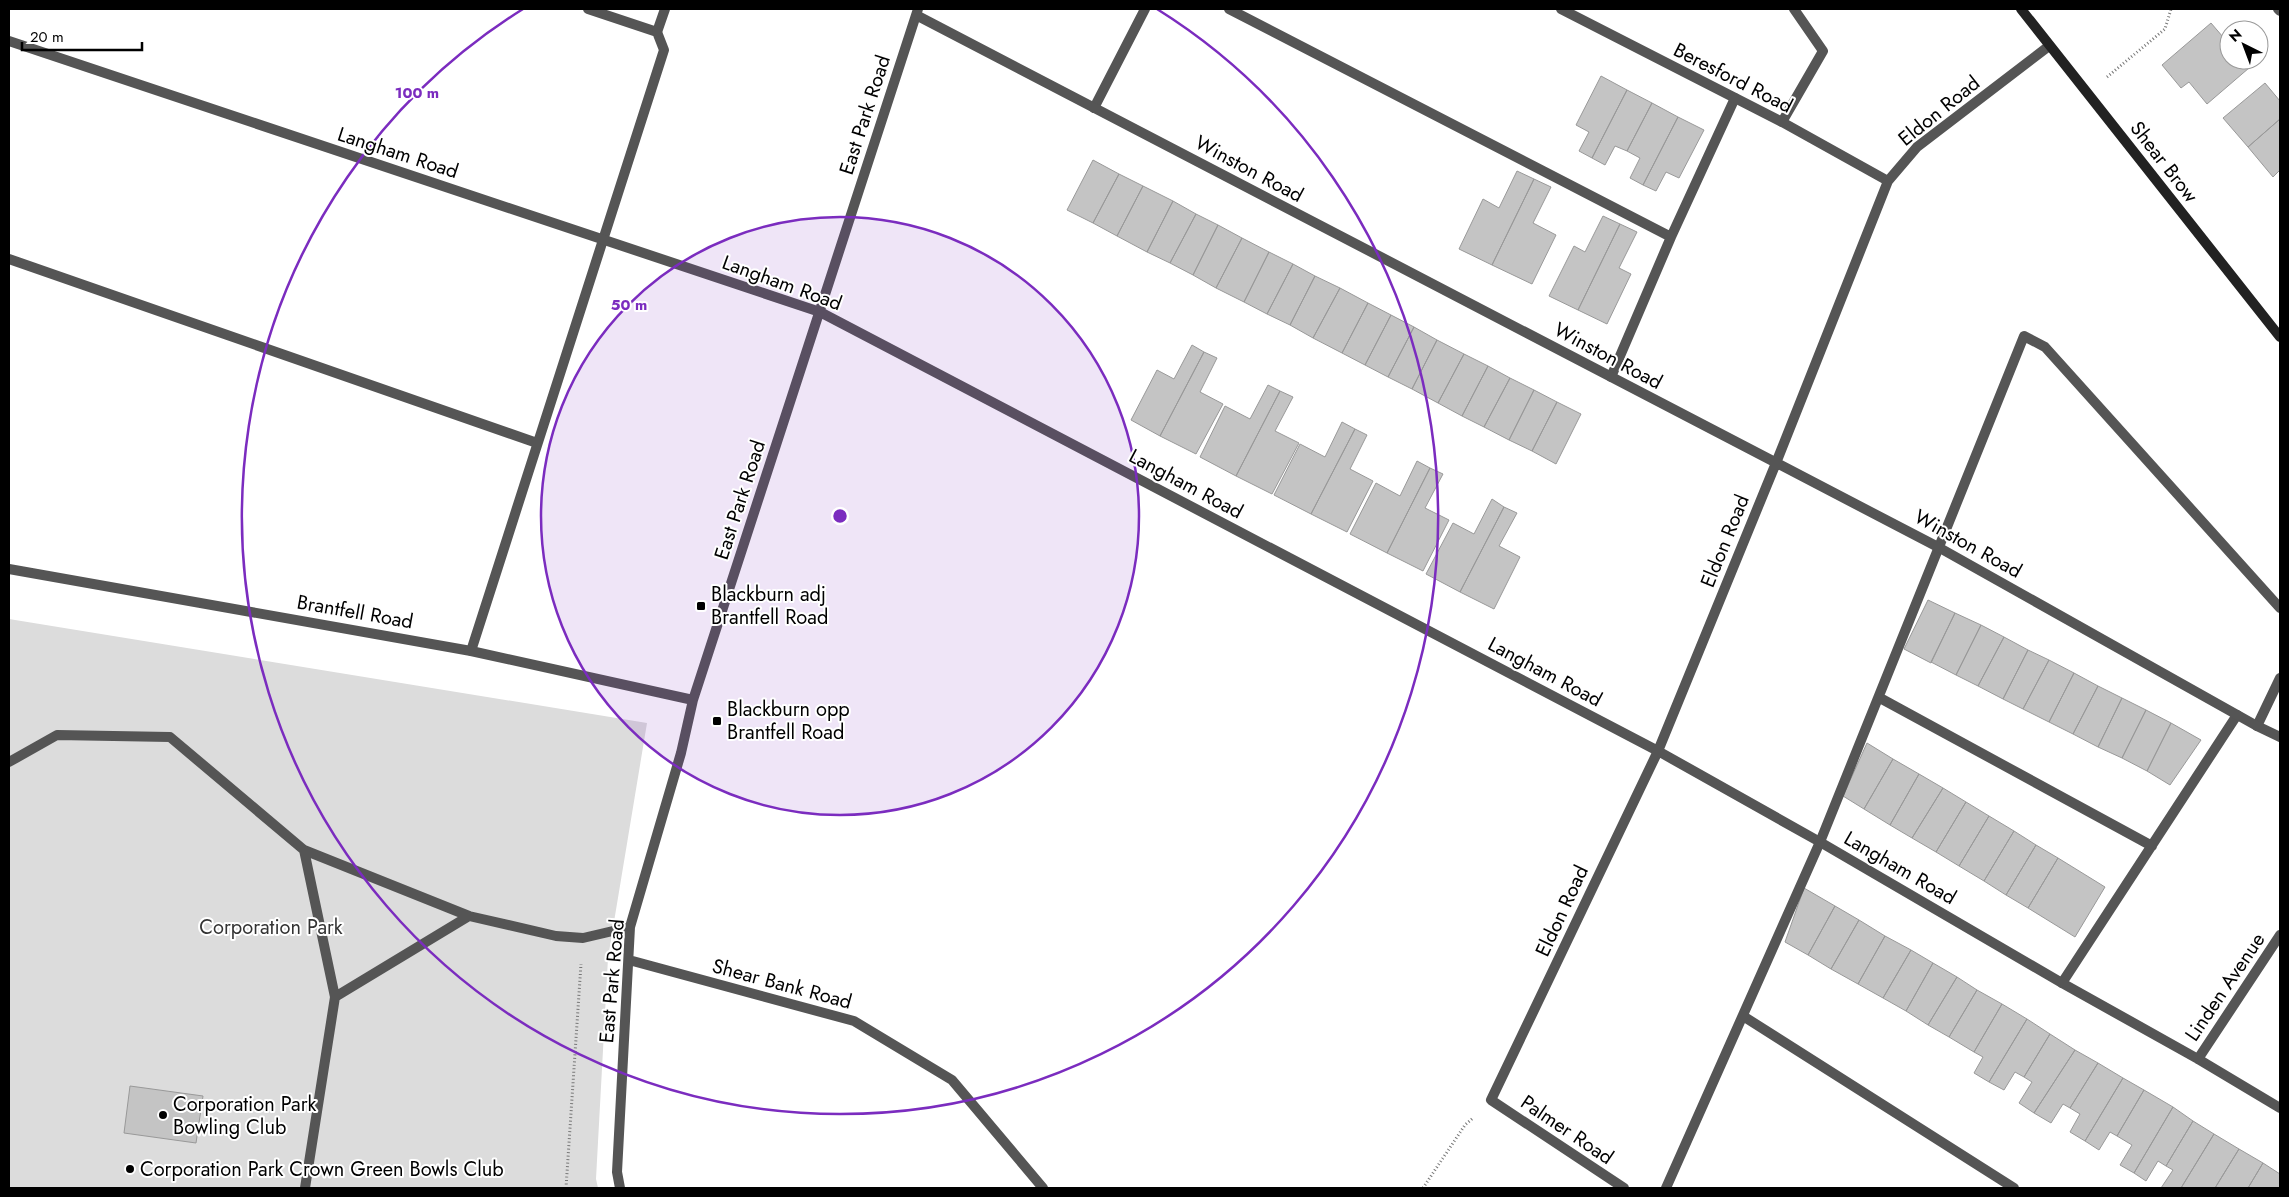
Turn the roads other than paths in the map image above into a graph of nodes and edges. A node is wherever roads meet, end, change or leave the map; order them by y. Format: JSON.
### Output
{"nodes":[{"id":1,"x":588,"y":9,"type":"edge"},
{"id":2,"x":665,"y":9,"type":"edge"},
{"id":3,"x":1145,"y":9,"type":"edge"},
{"id":4,"x":1229,"y":9,"type":"edge"},
{"id":5,"x":1561,"y":9,"type":"edge"},
{"id":6,"x":1794,"y":9,"type":"edge"},
{"id":7,"x":2022,"y":9,"type":"edge"},
{"id":8,"x":917,"y":12,"type":"edge"},
{"id":9,"x":657,"y":32,"type":"junction"},
{"id":10,"x":9,"y":41,"type":"edge"},
{"id":11,"x":2049,"y":46,"type":"junction"},
{"id":12,"x":1734,"y":98,"type":"junction"},
{"id":13,"x":1094,"y":108,"type":"junction"},
{"id":14,"x":1782,"y":122,"type":"junction"},
{"id":15,"x":1888,"y":181,"type":"junction"},
{"id":16,"x":1671,"y":237,"type":"junction"},
{"id":17,"x":604,"y":240,"type":"junction"},
{"id":18,"x":9,"y":259,"type":"edge"},
{"id":19,"x":820,"y":312,"type":"junction"},
{"id":20,"x":2280,"y":337,"type":"edge"},
{"id":21,"x":1611,"y":377,"type":"junction"},
{"id":22,"x":537,"y":443,"type":"junction"},
{"id":23,"x":1776,"y":463,"type":"junction"},
{"id":24,"x":1938,"y":546,"type":"junction"},
{"id":25,"x":9,"y":569,"type":"edge"},
{"id":26,"x":2280,"y":608,"type":"edge"},
{"id":27,"x":471,"y":650,"type":"junction"},
{"id":28,"x":2280,"y":678,"type":"edge"},
{"id":29,"x":1880,"y":698,"type":"junction"},
{"id":30,"x":693,"y":700,"type":"junction"},
{"id":31,"x":2237,"y":714,"type":"junction"},
{"id":32,"x":2258,"y":726,"type":"junction"},
{"id":33,"x":2280,"y":736,"type":"edge"},
{"id":34,"x":1658,"y":751,"type":"junction"},
{"id":35,"x":9,"y":762,"type":"edge"},
{"id":36,"x":1820,"y":842,"type":"junction"},
{"id":37,"x":2152,"y":846,"type":"junction"},
{"id":38,"x":304,"y":850,"type":"junction"},
{"id":39,"x":469,"y":916,"type":"junction"},
{"id":40,"x":630,"y":927,"type":"junction"},
{"id":41,"x":2280,"y":935,"type":"edge"},
{"id":42,"x":629,"y":960,"type":"junction"},
{"id":43,"x":2062,"y":983,"type":"junction"},
{"id":44,"x":335,"y":997,"type":"junction"},
{"id":45,"x":1743,"y":1016,"type":"junction"},
{"id":46,"x":2198,"y":1059,"type":"junction"},
{"id":47,"x":1491,"y":1100,"type":"joint"},
{"id":48,"x":2280,"y":1108,"type":"edge"},
{"id":49,"x":305,"y":1188,"type":"edge"},
{"id":50,"x":620,"y":1188,"type":"edge"},
{"id":51,"x":1043,"y":1188,"type":"edge"},
{"id":52,"x":1624,"y":1188,"type":"edge"},
{"id":53,"x":1666,"y":1188,"type":"edge"},
{"id":54,"x":2014,"y":1188,"type":"edge"}],
"edges":[{"from":1,"to":9,"type":"street"},
{"from":2,"to":9,"type":"street"},
{"from":3,"to":13,"type":"street"},
{"from":4,"to":16,"type":"street"},
{"from":5,"to":12,"type":"street","name":"Beresford Road"},
{"from":6,"to":14,"type":"street"},
{"from":7,"to":11,"type":"main road","name":"Shear Brow"},
{"from":8,"to":13,"type":"street","name":"Winston Road"},
{"from":8,"to":19,"type":"street","name":"East Park Road"},
{"from":9,"to":17,"type":"street"},
{"from":10,"to":17,"type":"street","name":"Langham Road"},
{"from":11,"to":15,"type":"street","name":"Eldon Road"},
{"from":11,"to":20,"type":"main road","name":"Shear Brow"},
{"from":12,"to":14,"type":"street","name":"Beresford Road"},
{"from":12,"to":16,"type":"street"},
{"from":13,"to":21,"type":"street","name":"Winston Road"},
{"from":14,"to":15,"type":"street","name":"Beresford Road"},
{"from":15,"to":23,"type":"street","name":"Eldon Road"},
{"from":16,"to":21,"type":"street"},
{"from":17,"to":19,"type":"street","name":"Langham Road"},
{"from":17,"to":22,"type":"street"},
{"from":18,"to":22,"type":"street"},
{"from":19,"to":30,"type":"street","name":"East Park Road"},
{"from":19,"to":34,"type":"street","name":"Langham Road"},
{"from":21,"to":23,"type":"street","name":"Winston Road"},
{"from":22,"to":27,"type":"street"},
{"from":23,"to":24,"type":"street","name":"Winston Road"},
{"from":23,"to":34,"type":"street","name":"Eldon Road"},
{"from":24,"to":26,"type":"street"},
{"from":24,"to":29,"type":"street"},
{"from":24,"to":31,"type":"street","name":"Winston Road"},
{"from":25,"to":27,"type":"street","name":"Brantfell Road"},
{"from":27,"to":30,"type":"street","name":"Brantfell Road"},
{"from":28,"to":32,"type":"street"},
{"from":29,"to":36,"type":"street"},
{"from":29,"to":37,"type":"street"},
{"from":30,"to":40,"type":"street","name":"East Park Road"},
{"from":31,"to":32,"type":"street","name":"Winston Road"},
{"from":31,"to":37,"type":"street"},
{"from":32,"to":33,"type":"street","name":"Winston Road"},
{"from":34,"to":36,"type":"street","name":"Langham Road"},
{"from":34,"to":47,"type":"street","name":"Eldon Road"},
{"from":35,"to":38,"type":"street"},
{"from":36,"to":43,"type":"street","name":"Langham Road"},
{"from":36,"to":45,"type":"street"},
{"from":37,"to":43,"type":"street"},
{"from":38,"to":39,"type":"street"},
{"from":38,"to":44,"type":"street"},
{"from":39,"to":40,"type":"street"},
{"from":39,"to":44,"type":"street"},
{"from":40,"to":42,"type":"street","name":"East Park Road"},
{"from":41,"to":46,"type":"street","name":"Linden Avenue"},
{"from":42,"to":50,"type":"street","name":"East Park Road"},
{"from":42,"to":51,"type":"street","name":"Shear Bank Road"},
{"from":43,"to":46,"type":"street","name":"Langham Road"},
{"from":44,"to":49,"type":"street"},
{"from":45,"to":53,"type":"street"},
{"from":45,"to":54,"type":"street"},
{"from":46,"to":48,"type":"street","name":"Langham Road"},
{"from":47,"to":52,"type":"street","name":"Palmer Road"}]}
